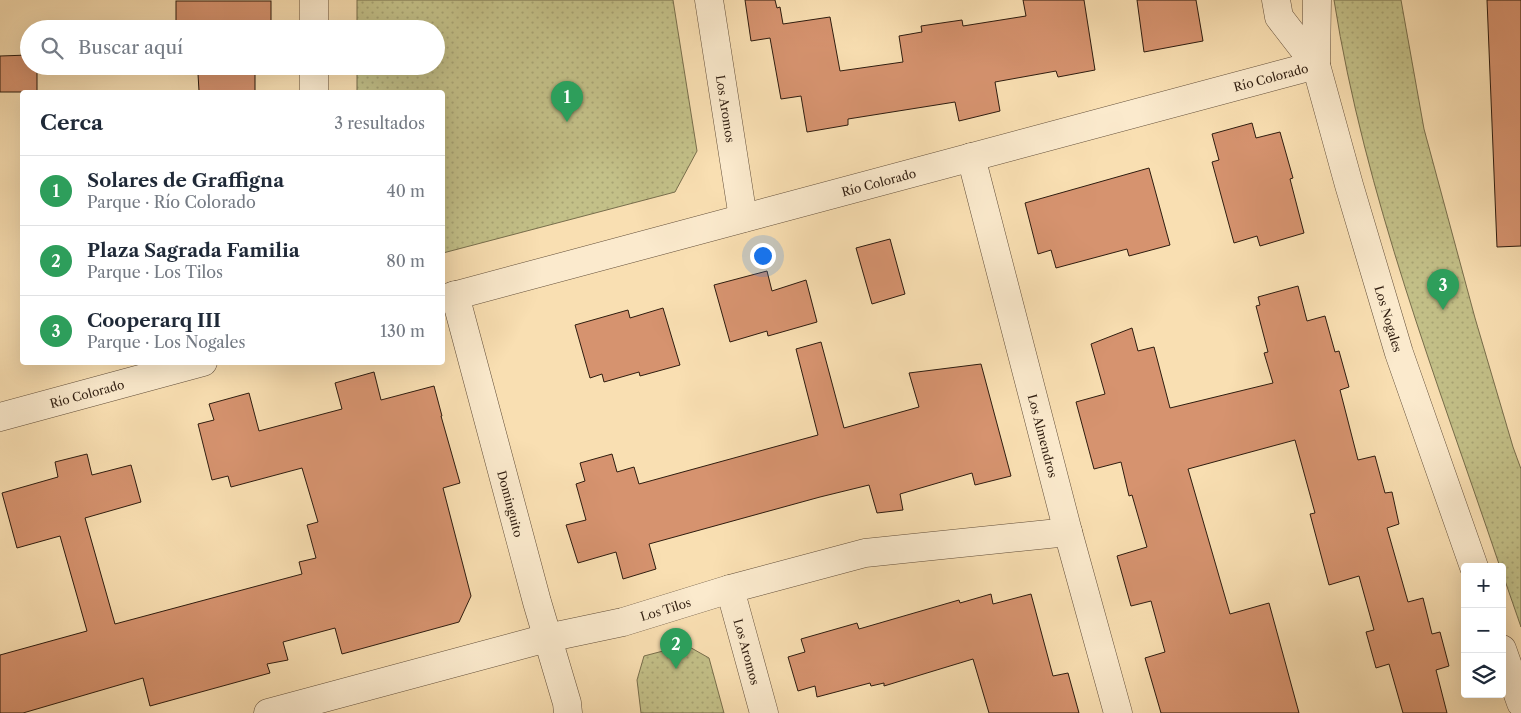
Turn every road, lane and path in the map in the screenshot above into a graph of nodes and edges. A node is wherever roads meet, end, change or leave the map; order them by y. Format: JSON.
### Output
{"nodes":[{"id":1,"x":314,"y":0,"type":"edge"},
{"id":2,"x":708,"y":0,"type":"edge"},
{"id":3,"x":1276,"y":0,"type":"edge"},
{"id":4,"x":1317,"y":0,"type":"edge"},
{"id":5,"x":314,"y":20,"type":"edge"},
{"id":6,"x":1316,"y":65,"type":"junction"},
{"id":7,"x":314,"y":75,"type":"edge"},
{"id":8,"x":314,"y":90,"type":"edge"},
{"id":9,"x":971,"y":157,"type":"junction"},
{"id":10,"x":743,"y":218,"type":"junction"},
{"id":11,"x":449,"y":297,"type":"edge"},
{"id":12,"x":192,"y":365,"type":"edge"},
{"id":13,"x":0,"y":417,"type":"edge"},
{"id":14,"x":1068,"y":532,"type":"junction"},
{"id":15,"x":1473,"y":563,"type":"edge"},
{"id":16,"x":730,"y":589,"type":"junction"},
{"id":17,"x":547,"y":638,"type":"junction"},
{"id":18,"x":1503,"y":653,"type":"edge"},
{"id":19,"x":1521,"y":703,"type":"edge"},
{"id":20,"x":268,"y":713,"type":"edge"},
{"id":21,"x":568,"y":713,"type":"edge"},
{"id":22,"x":764,"y":713,"type":"edge"},
{"id":23,"x":1118,"y":713,"type":"edge"}],
"edges":[{"from":1,"to":5,"type":"street"},
{"from":2,"to":10,"type":"street","name":"Los Aromos"},
{"from":3,"to":6,"type":"street","name":"Los Nogales"},
{"from":4,"to":6,"type":"street","name":"Los Nogales"},
{"from":6,"to":9,"type":"street","name":"Río Colorado"},
{"from":6,"to":15,"type":"street","name":"Los Nogales"},
{"from":7,"to":8,"type":"street"},
{"from":9,"to":10,"type":"street","name":"Río Colorado"},
{"from":9,"to":14,"type":"street","name":"Los Almendros"},
{"from":10,"to":11,"type":"street","name":"Río Colorado"},
{"from":11,"to":17,"type":"street","name":"Dominguito"},
{"from":12,"to":13,"type":"street","name":"Río Colorado"},
{"from":14,"to":16,"type":"street","name":"Los Tilos"},
{"from":14,"to":23,"type":"street","name":"Los Almendros"},
{"from":16,"to":17,"type":"street","name":"Los Tilos"},
{"from":16,"to":22,"type":"street","name":"Los Aromos"},
{"from":17,"to":20,"type":"street","name":"Los Tilos"},
{"from":17,"to":21,"type":"street","name":"Dominguito"},
{"from":18,"to":19,"type":"street"}]}
